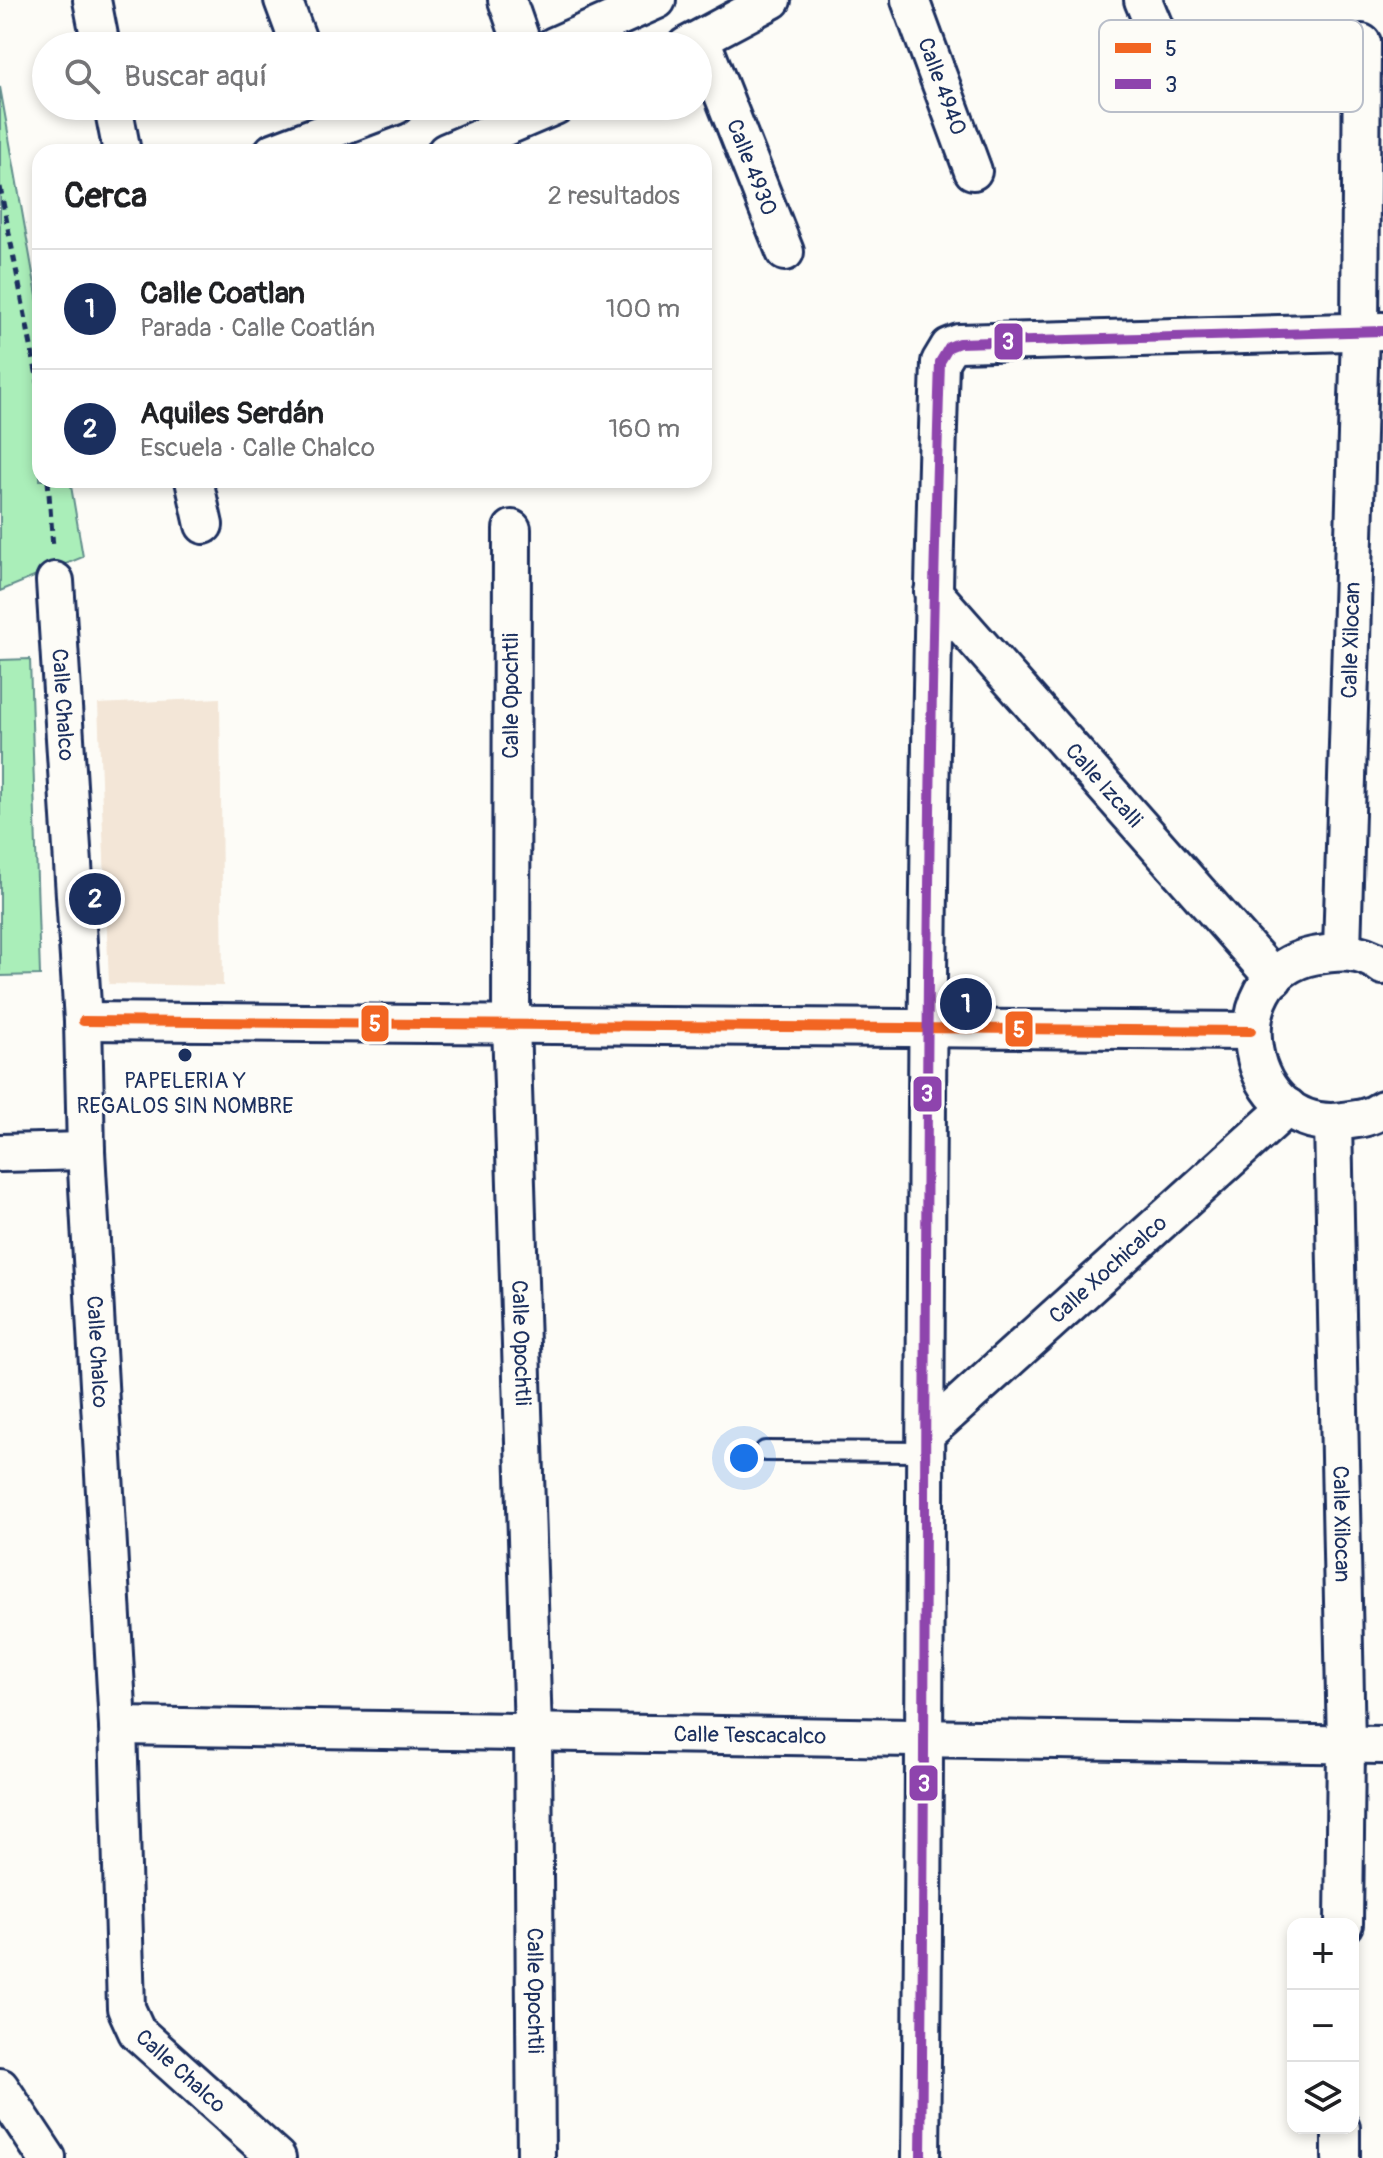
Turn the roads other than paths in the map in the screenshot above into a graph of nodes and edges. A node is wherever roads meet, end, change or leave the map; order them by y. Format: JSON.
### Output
{"nodes":[{"id":1,"x":92,"y":0,"type":"edge"},
{"id":2,"x":283,"y":0,"type":"edge"},
{"id":3,"x":507,"y":0,"type":"edge"},
{"id":4,"x":657,"y":0,"type":"edge"},
{"id":5,"x":772,"y":0,"type":"edge"},
{"id":6,"x":910,"y":0,"type":"edge"},
{"id":7,"x":1143,"y":0,"type":"edge"},
{"id":8,"x":1151,"y":20,"type":"edge"},
{"id":9,"x":98,"y":32,"type":"edge"},
{"id":10,"x":295,"y":32,"type":"edge"},
{"id":11,"x":518,"y":32,"type":"edge"},
{"id":12,"x":585,"y":32,"type":"edge"},
{"id":13,"x":712,"y":32,"type":"edge"},
{"id":14,"x":1363,"y":75,"type":"edge"},
{"id":15,"x":712,"y":85,"type":"edge"},
{"id":16,"x":116,"y":120,"type":"edge"},
{"id":17,"x":322,"y":120,"type":"edge"},
{"id":18,"x":535,"y":120,"type":"edge"},
{"id":19,"x":506,"y":141,"type":"edge"},
{"id":20,"x":120,"y":144,"type":"edge"},
{"id":21,"x":285,"y":144,"type":"edge"},
{"id":22,"x":973,"y":171,"type":"dead end"},
{"id":23,"x":785,"y":252,"type":"dead end"},
{"id":24,"x":1371,"y":331,"type":"edge"},
{"id":25,"x":196,"y":488,"type":"edge"},
{"id":26,"x":204,"y":525,"type":"dead end"},
{"id":27,"x":512,"y":529,"type":"dead end"},
{"id":28,"x":55,"y":581,"type":"road end"},
{"id":29,"x":933,"y":592,"type":"junction"},
{"id":30,"x":1342,"y":950,"type":"junction"},
{"id":31,"x":1383,"y":966,"type":"edge"},
{"id":32,"x":1274,"y":978,"type":"junction"},
{"id":33,"x":83,"y":1021,"type":"junction"},
{"id":34,"x":511,"y":1023,"type":"junction"},
{"id":35,"x":928,"y":1031,"type":"junction"},
{"id":36,"x":1251,"y":1031,"type":"junction"},
{"id":37,"x":1288,"y":1107,"type":"junction"},
{"id":38,"x":1379,"y":1117,"type":"edge"},
{"id":39,"x":1333,"y":1122,"type":"junction"},
{"id":40,"x":86,"y":1151,"type":"junction"},
{"id":41,"x":0,"y":1153,"type":"edge"},
{"id":42,"x":927,"y":1442,"type":"junction"},
{"id":43,"x":765,"y":1451,"type":"dead end"},
{"id":44,"x":118,"y":1726,"type":"junction"},
{"id":45,"x":533,"y":1732,"type":"junction"},
{"id":46,"x":926,"y":1738,"type":"junction"},
{"id":47,"x":1346,"y":1745,"type":"junction"},
{"id":48,"x":1383,"y":1745,"type":"edge"},
{"id":49,"x":1344,"y":1918,"type":"edge"},
{"id":50,"x":0,"y":2087,"type":"edge"},
{"id":51,"x":1341,"y":2134,"type":"edge"},
{"id":52,"x":47,"y":2158,"type":"edge"},
{"id":53,"x":277,"y":2158,"type":"edge"},
{"id":54,"x":536,"y":2158,"type":"edge"},
{"id":55,"x":921,"y":2158,"type":"edge"},
{"id":56,"x":1341,"y":2158,"type":"edge"}],
"edges":[{"from":1,"to":9,"type":"street"},
{"from":2,"to":10,"type":"street"},
{"from":3,"to":11,"type":"street"},
{"from":4,"to":12,"type":"street"},
{"from":5,"to":13,"type":"street"},
{"from":6,"to":22,"type":"street","name":"Calle 4940"},
{"from":7,"to":8,"type":"street"},
{"from":14,"to":24,"type":"street","name":"Calle Xilocan"},
{"from":15,"to":23,"type":"street","name":"Calle 4930"},
{"from":16,"to":20,"type":"street"},
{"from":17,"to":21,"type":"street"},
{"from":18,"to":19,"type":"street"},
{"from":24,"to":29,"type":"street"},
{"from":24,"to":30,"type":"street","name":"Calle Xilocan"},
{"from":25,"to":26,"type":"street"},
{"from":27,"to":34,"type":"street","name":"Calle Opochtli"},
{"from":28,"to":33,"type":"street","name":"Calle Chalco"},
{"from":29,"to":32,"type":"street","name":"Calle Izcalli"},
{"from":29,"to":35,"type":"street"},
{"from":30,"to":31,"type":"street"},
{"from":30,"to":32,"type":"street"},
{"from":32,"to":36,"type":"street"},
{"from":33,"to":34,"type":"street"},
{"from":33,"to":40,"type":"street","name":"Calle Chalco"},
{"from":34,"to":35,"type":"street"},
{"from":34,"to":45,"type":"street","name":"Calle Opochtli"},
{"from":35,"to":36,"type":"street"},
{"from":35,"to":42,"type":"street"},
{"from":36,"to":37,"type":"street"},
{"from":37,"to":39,"type":"street"},
{"from":37,"to":42,"type":"street","name":"Calle Xochicalco"},
{"from":38,"to":39,"type":"street"},
{"from":39,"to":47,"type":"street","name":"Calle Xilocan"},
{"from":40,"to":41,"type":"street"},
{"from":40,"to":44,"type":"street","name":"Calle Chalco"},
{"from":42,"to":43,"type":"lane"},
{"from":42,"to":46,"type":"street"},
{"from":44,"to":45,"type":"street","name":"Calle Tescacalco"},
{"from":44,"to":53,"type":"street","name":"Calle Chalco"},
{"from":45,"to":46,"type":"street","name":"Calle Tescacalco"},
{"from":45,"to":54,"type":"street","name":"Calle Opochtli"},
{"from":46,"to":47,"type":"street","name":"Calle Tescacalco"},
{"from":46,"to":55,"type":"street"},
{"from":47,"to":48,"type":"street","name":"Calle Tescacalco"},
{"from":47,"to":49,"type":"street","name":"Calle Xilocan"},
{"from":50,"to":52,"type":"street"},
{"from":51,"to":56,"type":"street"}]}
